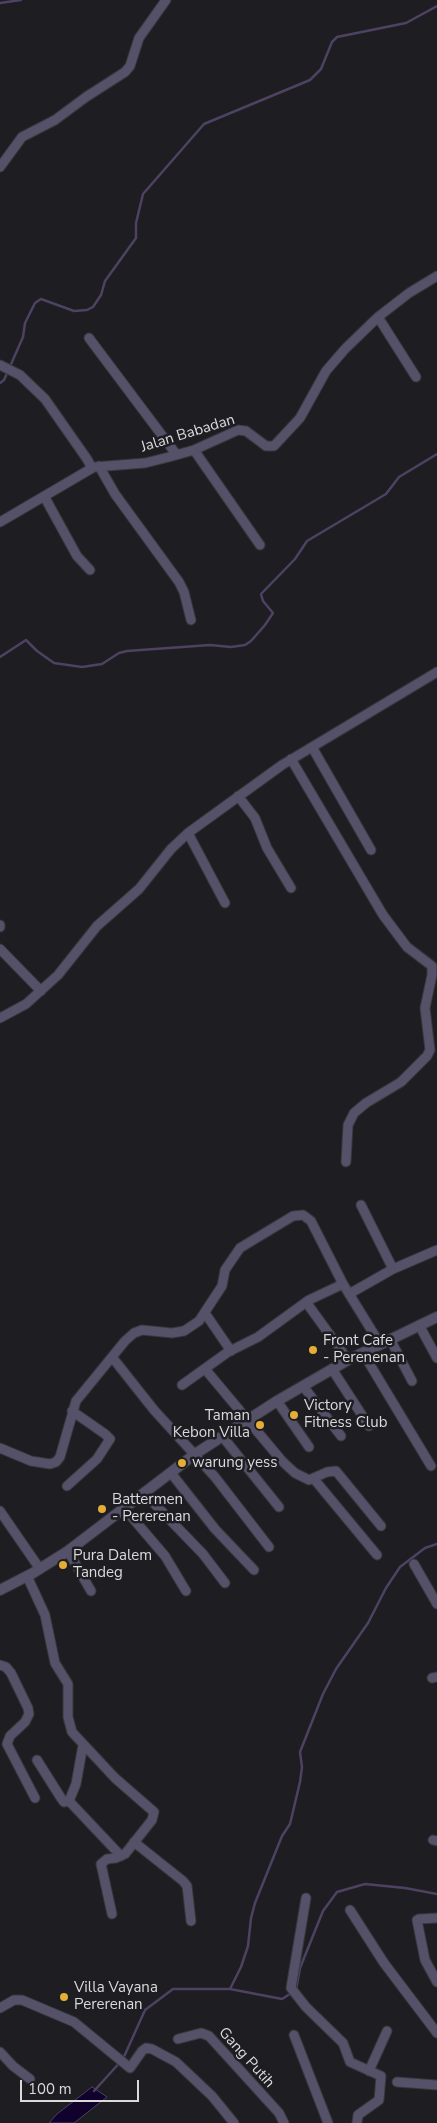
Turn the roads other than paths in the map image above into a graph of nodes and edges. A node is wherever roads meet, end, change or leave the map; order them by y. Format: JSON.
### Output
{"nodes":[{"id":1,"x":166,"y":0,"type":"edge"},
{"id":2,"x":0,"y":167,"type":"edge"},
{"id":3,"x":437,"y":276,"type":"edge"},
{"id":4,"x":378,"y":317,"type":"junction"},
{"id":5,"x":89,"y":338,"type":"dead end"},
{"id":6,"x":0,"y":366,"type":"edge"},
{"id":7,"x":416,"y":377,"type":"dead end"},
{"id":8,"x":194,"y":450,"type":"junction"},
{"id":9,"x":176,"y":454,"type":"junction"},
{"id":10,"x":95,"y":467,"type":"junction"},
{"id":11,"x":44,"y":496,"type":"junction"},
{"id":12,"x":0,"y":522,"type":"edge"},
{"id":13,"x":260,"y":545,"type":"dead end"},
{"id":14,"x":90,"y":570,"type":"dead end"},
{"id":15,"x":191,"y":620,"type":"dead end"},
{"id":16,"x":437,"y":672,"type":"edge"},
{"id":17,"x":312,"y":747,"type":"junction"},
{"id":18,"x":291,"y":759,"type":"junction"},
{"id":19,"x":238,"y":796,"type":"junction"},
{"id":20,"x":188,"y":833,"type":"junction"},
{"id":21,"x":370,"y":850,"type":"dead end"},
{"id":22,"x":291,"y":888,"type":"dead end"},
{"id":23,"x":225,"y":903,"type":"dead end"},
{"id":24,"x":0,"y":949,"type":"edge"},
{"id":25,"x":41,"y":990,"type":"junction"},
{"id":26,"x":427,"y":992,"type":"junction"},
{"id":27,"x":437,"y":997,"type":"edge"},
{"id":28,"x":0,"y":1018,"type":"edge"},
{"id":29,"x":346,"y":1162,"type":"dead end"},
{"id":30,"x":361,"y":1205,"type":"dead end"},
{"id":31,"x":437,"y":1250,"type":"edge"},
{"id":32,"x":392,"y":1269,"type":"junction"},
{"id":33,"x":342,"y":1284,"type":"junction"},
{"id":34,"x":350,"y":1294,"type":"junction"},
{"id":35,"x":306,"y":1302,"type":"junction"},
{"id":36,"x":206,"y":1313,"type":"junction"},
{"id":37,"x":437,"y":1317,"type":"edge"},
{"id":38,"x":419,"y":1325,"type":"junction"},
{"id":39,"x":390,"y":1339,"type":"junction"},
{"id":40,"x":380,"y":1344,"type":"junction"},
{"id":41,"x":231,"y":1351,"type":"junction"},
{"id":42,"x":363,"y":1353,"type":"junction"},
{"id":43,"x":112,"y":1357,"type":"junction"},
{"id":44,"x":437,"y":1358,"type":"edge"},
{"id":45,"x":348,"y":1360,"type":"junction"},
{"id":46,"x":205,"y":1369,"type":"junction"},
{"id":47,"x":332,"y":1369,"type":"junction"},
{"id":48,"x":412,"y":1381,"type":"dead end"},
{"id":49,"x":182,"y":1385,"type":"dead end"},
{"id":50,"x":303,"y":1386,"type":"junction"},
{"id":51,"x":277,"y":1401,"type":"junction"},
{"id":52,"x":72,"y":1411,"type":"junction"},
{"id":53,"x":248,"y":1419,"type":"junction"},
{"id":54,"x":369,"y":1426,"type":"dead end"},
{"id":55,"x":222,"y":1436,"type":"junction"},
{"id":56,"x":341,"y":1436,"type":"dead end"},
{"id":57,"x":309,"y":1446,"type":"dead end"},
{"id":58,"x":0,"y":1448,"type":"edge"},
{"id":59,"x":195,"y":1454,"type":"junction"},
{"id":60,"x":431,"y":1466,"type":"dead end"},
{"id":61,"x":171,"y":1473,"type":"junction"},
{"id":62,"x":314,"y":1479,"type":"junction"},
{"id":63,"x":67,"y":1486,"type":"dead end"},
{"id":64,"x":144,"y":1493,"type":"junction"},
{"id":65,"x":124,"y":1508,"type":"junction"},
{"id":66,"x":278,"y":1508,"type":"dead end"},
{"id":67,"x":0,"y":1511,"type":"edge"},
{"id":68,"x":381,"y":1526,"type":"dead end"},
{"id":69,"x":268,"y":1547,"type":"dead end"},
{"id":70,"x":68,"y":1550,"type":"junction"},
{"id":71,"x":377,"y":1555,"type":"dead end"},
{"id":72,"x":414,"y":1564,"type":"dead end"},
{"id":73,"x":40,"y":1569,"type":"junction"},
{"id":74,"x":254,"y":1570,"type":"dead end"},
{"id":75,"x":27,"y":1576,"type":"junction"},
{"id":76,"x":225,"y":1583,"type":"dead end"},
{"id":77,"x":0,"y":1590,"type":"edge"},
{"id":78,"x":91,"y":1591,"type":"dead end"},
{"id":79,"x":186,"y":1591,"type":"dead end"},
{"id":80,"x":437,"y":1604,"type":"edge"},
{"id":81,"x":0,"y":1665,"type":"edge"},
{"id":82,"x":83,"y":1745,"type":"junction"},
{"id":83,"x":37,"y":1760,"type":"dead end"},
{"id":84,"x":35,"y":1798,"type":"dead end"},
{"id":85,"x":69,"y":1801,"type":"junction"},
{"id":86,"x":134,"y":1842,"type":"junction"},
{"id":87,"x":121,"y":1856,"type":"junction"},
{"id":88,"x":306,"y":1898,"type":"dead end"},
{"id":89,"x":350,"y":1910,"type":"dead end"},
{"id":90,"x":112,"y":1914,"type":"dead end"},
{"id":91,"x":437,"y":1918,"type":"edge"},
{"id":92,"x":191,"y":1921,"type":"dead end"},
{"id":93,"x":437,"y":1982,"type":"edge"},
{"id":94,"x":0,"y":2008,"type":"edge"},
{"id":95,"x":387,"y":2030,"type":"dead end"},
{"id":96,"x":437,"y":2033,"type":"edge"},
{"id":97,"x":294,"y":2035,"type":"dead end"},
{"id":98,"x":178,"y":2040,"type":"dead end"},
{"id":99,"x":0,"y":2052,"type":"edge"},
{"id":100,"x":369,"y":2071,"type":"junction"},
{"id":101,"x":30,"y":2079,"type":"dead end"},
{"id":102,"x":397,"y":2082,"type":"dead end"},
{"id":103,"x":437,"y":2085,"type":"edge"},
{"id":104,"x":234,"y":2123,"type":"edge"},
{"id":105,"x":284,"y":2123,"type":"edge"},
{"id":106,"x":328,"y":2123,"type":"edge"},
{"id":107,"x":357,"y":2123,"type":"edge"}],
"edges":[{"from":1,"to":2,"type":"street"},
{"from":3,"to":4,"type":"street","name":"Jalan Babadan"},
{"from":4,"to":7,"type":"street"},
{"from":4,"to":8,"type":"street","name":"Jalan Babadan"},
{"from":5,"to":9,"type":"street"},
{"from":6,"to":10,"type":"street"},
{"from":8,"to":9,"type":"street","name":"Jalan Babadan"},
{"from":8,"to":13,"type":"street"},
{"from":9,"to":10,"type":"street","name":"Jalan Babadan"},
{"from":10,"to":11,"type":"street","name":"Jalan Babadan"},
{"from":10,"to":15,"type":"street"},
{"from":11,"to":12,"type":"street","name":"Jalan Babadan"},
{"from":11,"to":14,"type":"street"},
{"from":16,"to":17,"type":"street"},
{"from":17,"to":18,"type":"street"},
{"from":17,"to":21,"type":"street"},
{"from":18,"to":19,"type":"street"},
{"from":18,"to":26,"type":"street"},
{"from":19,"to":20,"type":"street"},
{"from":19,"to":22,"type":"street"},
{"from":20,"to":23,"type":"street"},
{"from":20,"to":25,"type":"street"},
{"from":24,"to":25,"type":"street"},
{"from":25,"to":28,"type":"street"},
{"from":26,"to":27,"type":"street"},
{"from":26,"to":29,"type":"street"},
{"from":30,"to":32,"type":"street"},
{"from":31,"to":32,"type":"street"},
{"from":32,"to":34,"type":"street"},
{"from":33,"to":34,"type":"street"},
{"from":33,"to":35,"type":"street"},
{"from":33,"to":36,"type":"street"},
{"from":34,"to":40,"type":"street"},
{"from":35,"to":41,"type":"street"},
{"from":35,"to":45,"type":"street"},
{"from":36,"to":41,"type":"street"},
{"from":36,"to":43,"type":"street"},
{"from":37,"to":38,"type":"street"},
{"from":38,"to":39,"type":"street"},
{"from":38,"to":44,"type":"street"},
{"from":39,"to":40,"type":"street"},
{"from":39,"to":48,"type":"street"},
{"from":40,"to":42,"type":"street"},
{"from":41,"to":46,"type":"street"},
{"from":42,"to":45,"type":"street"},
{"from":42,"to":60,"type":"street"},
{"from":43,"to":52,"type":"street"},
{"from":43,"to":59,"type":"street"},
{"from":45,"to":47,"type":"street"},
{"from":46,"to":49,"type":"street"},
{"from":46,"to":53,"type":"street"},
{"from":47,"to":50,"type":"street"},
{"from":47,"to":54,"type":"street"},
{"from":50,"to":51,"type":"street"},
{"from":50,"to":56,"type":"street"},
{"from":51,"to":53,"type":"street"},
{"from":51,"to":57,"type":"street"},
{"from":52,"to":58,"type":"street"},
{"from":52,"to":63,"type":"street"},
{"from":53,"to":55,"type":"street"},
{"from":53,"to":62,"type":"street"},
{"from":55,"to":59,"type":"street"},
{"from":55,"to":66,"type":"street"},
{"from":59,"to":61,"type":"street"},
{"from":59,"to":69,"type":"street"},
{"from":61,"to":64,"type":"street"},
{"from":61,"to":74,"type":"street"},
{"from":62,"to":68,"type":"street"},
{"from":62,"to":71,"type":"street"},
{"from":64,"to":65,"type":"street"},
{"from":64,"to":76,"type":"street"},
{"from":65,"to":70,"type":"street"},
{"from":65,"to":79,"type":"street"},
{"from":67,"to":73,"type":"street"},
{"from":70,"to":73,"type":"street"},
{"from":70,"to":78,"type":"street"},
{"from":72,"to":80,"type":"street"},
{"from":73,"to":75,"type":"street"},
{"from":75,"to":77,"type":"street"},
{"from":75,"to":82,"type":"street"},
{"from":81,"to":84,"type":"street"},
{"from":82,"to":85,"type":"street"},
{"from":82,"to":86,"type":"street"},
{"from":83,"to":85,"type":"street"},
{"from":85,"to":87,"type":"street"},
{"from":86,"to":87,"type":"street"},
{"from":86,"to":92,"type":"street"},
{"from":87,"to":90,"type":"street"},
{"from":88,"to":100,"type":"street"},
{"from":89,"to":96,"type":"street"},
{"from":91,"to":93,"type":"street"},
{"from":94,"to":104,"type":"street"},
{"from":95,"to":100,"type":"street"},
{"from":97,"to":106,"type":"street"},
{"from":98,"to":105,"type":"street","name":"Gang Putih"},
{"from":99,"to":101,"type":"street"},
{"from":100,"to":107,"type":"street"},
{"from":102,"to":103,"type":"street"}]}
